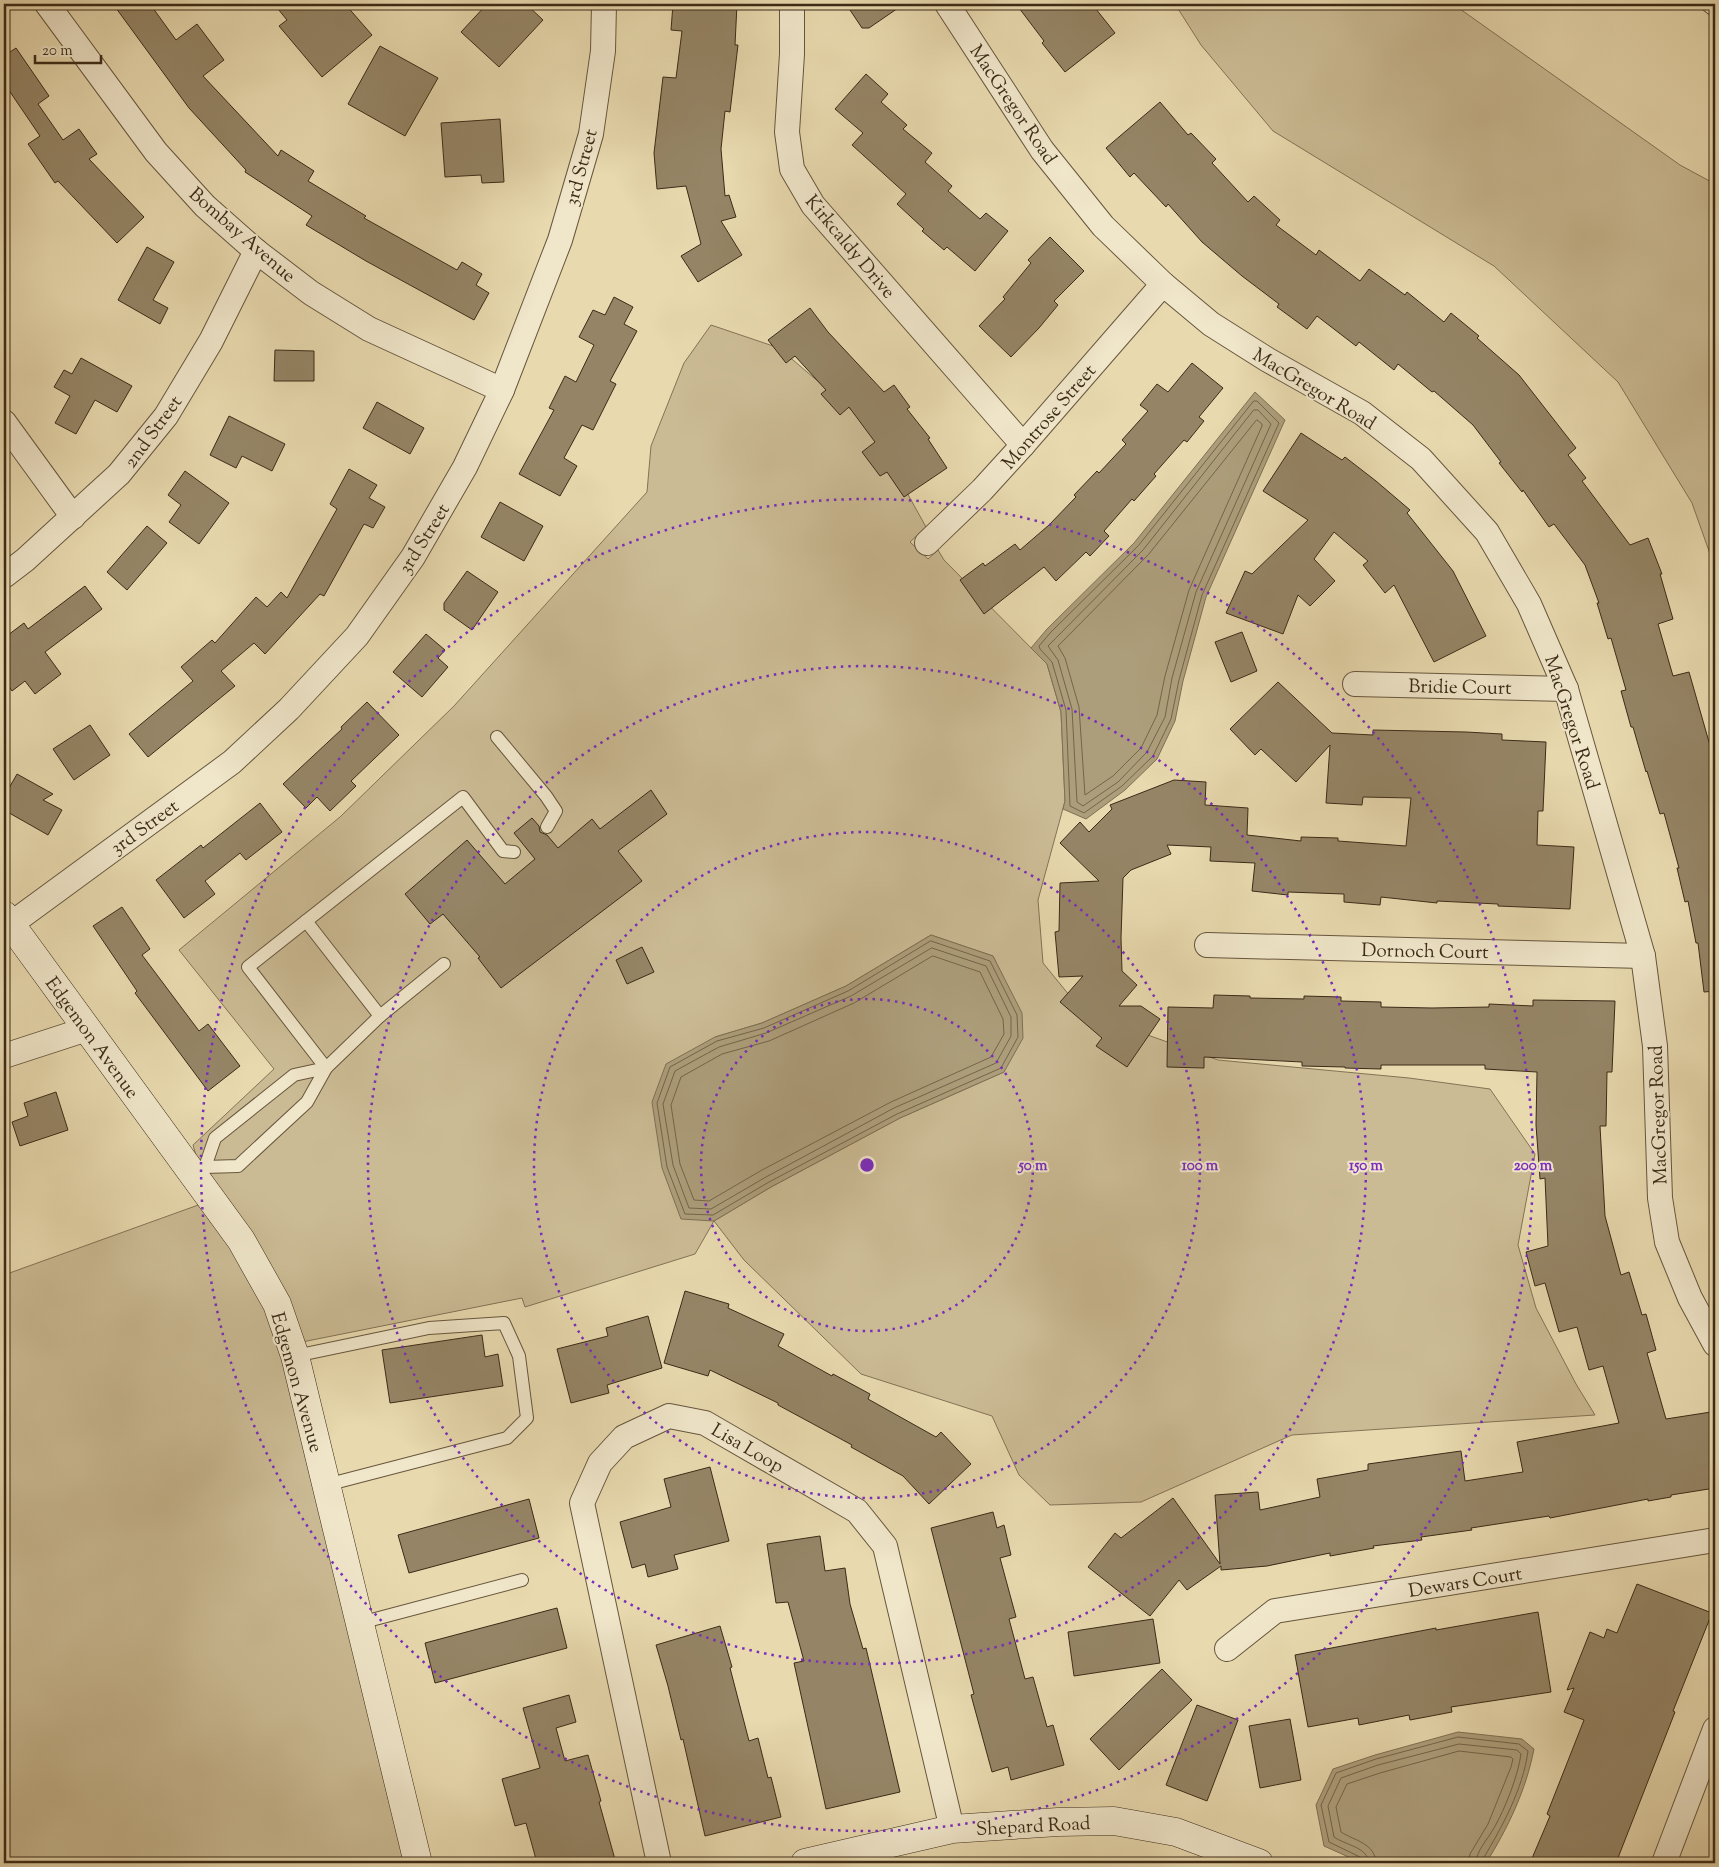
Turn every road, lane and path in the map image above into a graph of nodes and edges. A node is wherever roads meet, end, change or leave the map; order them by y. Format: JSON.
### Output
{"nodes":[{"id":1,"x":47,"y":4,"type":"edge"},
{"id":2,"x":604,"y":4,"type":"edge"},
{"id":3,"x":792,"y":4,"type":"edge"},
{"id":4,"x":947,"y":4,"type":"edge"},
{"id":5,"x":1706,"y":4,"type":"edge"},
{"id":6,"x":1715,"y":12,"type":"edge"},
{"id":7,"x":256,"y":251,"type":"junction"},
{"id":8,"x":1163,"y":284,"type":"junction"},
{"id":9,"x":502,"y":390,"type":"junction"},
{"id":10,"x":4,"y":422,"type":"edge"},
{"id":11,"x":1023,"y":445,"type":"junction"},
{"id":12,"x":73,"y":517,"type":"junction"},
{"id":13,"x":927,"y":543,"type":"dead end"},
{"id":14,"x":4,"y":576,"type":"edge"},
{"id":15,"x":1355,"y":684,"type":"dead end"},
{"id":16,"x":1566,"y":689,"type":"junction"},
{"id":17,"x":497,"y":737,"type":"dead end"},
{"id":18,"x":547,"y":827,"type":"dead end"},
{"id":19,"x":514,"y":852,"type":"dead end"},
{"id":20,"x":7,"y":919,"type":"edge"},
{"id":21,"x":306,"y":921,"type":"junction"},
{"id":22,"x":1207,"y":945,"type":"dead end"},
{"id":23,"x":1643,"y":956,"type":"junction"},
{"id":24,"x":444,"y":964,"type":"dead end"},
{"id":25,"x":380,"y":1016,"type":"junction"},
{"id":26,"x":87,"y":1029,"type":"junction"},
{"id":27,"x":4,"y":1056,"type":"edge"},
{"id":28,"x":326,"y":1068,"type":"junction"},
{"id":29,"x":200,"y":1171,"type":"junction"},
{"id":30,"x":1715,"y":1344,"type":"edge"},
{"id":31,"x":294,"y":1356,"type":"junction"},
{"id":32,"x":326,"y":1485,"type":"junction"},
{"id":33,"x":1715,"y":1540,"type":"edge"},
{"id":34,"x":522,"y":1580,"type":"dead end"},
{"id":35,"x":360,"y":1623,"type":"junction"},
{"id":36,"x":1227,"y":1649,"type":"dead end"},
{"id":37,"x":1715,"y":1729,"type":"edge"},
{"id":38,"x":952,"y":1829,"type":"junction"},
{"id":39,"x":418,"y":1863,"type":"edge"},
{"id":40,"x":658,"y":1863,"type":"edge"},
{"id":41,"x":805,"y":1863,"type":"edge"},
{"id":42,"x":1259,"y":1863,"type":"edge"},
{"id":43,"x":1664,"y":1863,"type":"edge"}],
"edges":[{"from":1,"to":7,"type":"street","name":"Bombay Avenue"},
{"from":2,"to":9,"type":"street","name":"3rd Street"},
{"from":3,"to":11,"type":"street","name":"Kirkcaldy Drive"},
{"from":4,"to":8,"type":"street","name":"MacGregor Road"},
{"from":5,"to":6,"type":"lane"},
{"from":7,"to":9,"type":"street","name":"Bombay Avenue"},
{"from":7,"to":12,"type":"street","name":"2nd Street"},
{"from":8,"to":11,"type":"street","name":"Montrose Street"},
{"from":8,"to":16,"type":"street","name":"MacGregor Road"},
{"from":9,"to":20,"type":"street","name":"3rd Street"},
{"from":10,"to":12,"type":"street"},
{"from":11,"to":13,"type":"street","name":"Montrose Street"},
{"from":12,"to":14,"type":"street","name":"2nd Street"},
{"from":15,"to":16,"type":"street","name":"Bridie Court"},
{"from":16,"to":23,"type":"street","name":"MacGregor Road"},
{"from":17,"to":18,"type":"lane"},
{"from":19,"to":21,"type":"lane"},
{"from":20,"to":26,"type":"street","name":"Edgemon Avenue"},
{"from":21,"to":25,"type":"lane"},
{"from":21,"to":28,"type":"lane"},
{"from":22,"to":23,"type":"street","name":"Dornoch Court"},
{"from":23,"to":30,"type":"street","name":"MacGregor Road"},
{"from":24,"to":25,"type":"lane"},
{"from":25,"to":28,"type":"lane"},
{"from":26,"to":27,"type":"street"},
{"from":26,"to":29,"type":"street","name":"Edgemon Avenue"},
{"from":28,"to":29,"type":"lane"},
{"from":28,"to":29,"type":"lane"},
{"from":29,"to":31,"type":"street","name":"Edgemon Avenue"},
{"from":31,"to":32,"type":"street","name":"Edgemon Avenue"},
{"from":31,"to":32,"type":"lane"},
{"from":32,"to":35,"type":"street","name":"Edgemon Avenue"},
{"from":33,"to":36,"type":"street","name":"Dewars Court"},
{"from":34,"to":35,"type":"lane"},
{"from":35,"to":39,"type":"street","name":"Edgemon Avenue"},
{"from":37,"to":43,"type":"street"},
{"from":38,"to":40,"type":"street","name":"Lisa Loop"},
{"from":38,"to":41,"type":"street","name":"Shepard Road"},
{"from":38,"to":42,"type":"street","name":"Shepard Road"}]}
